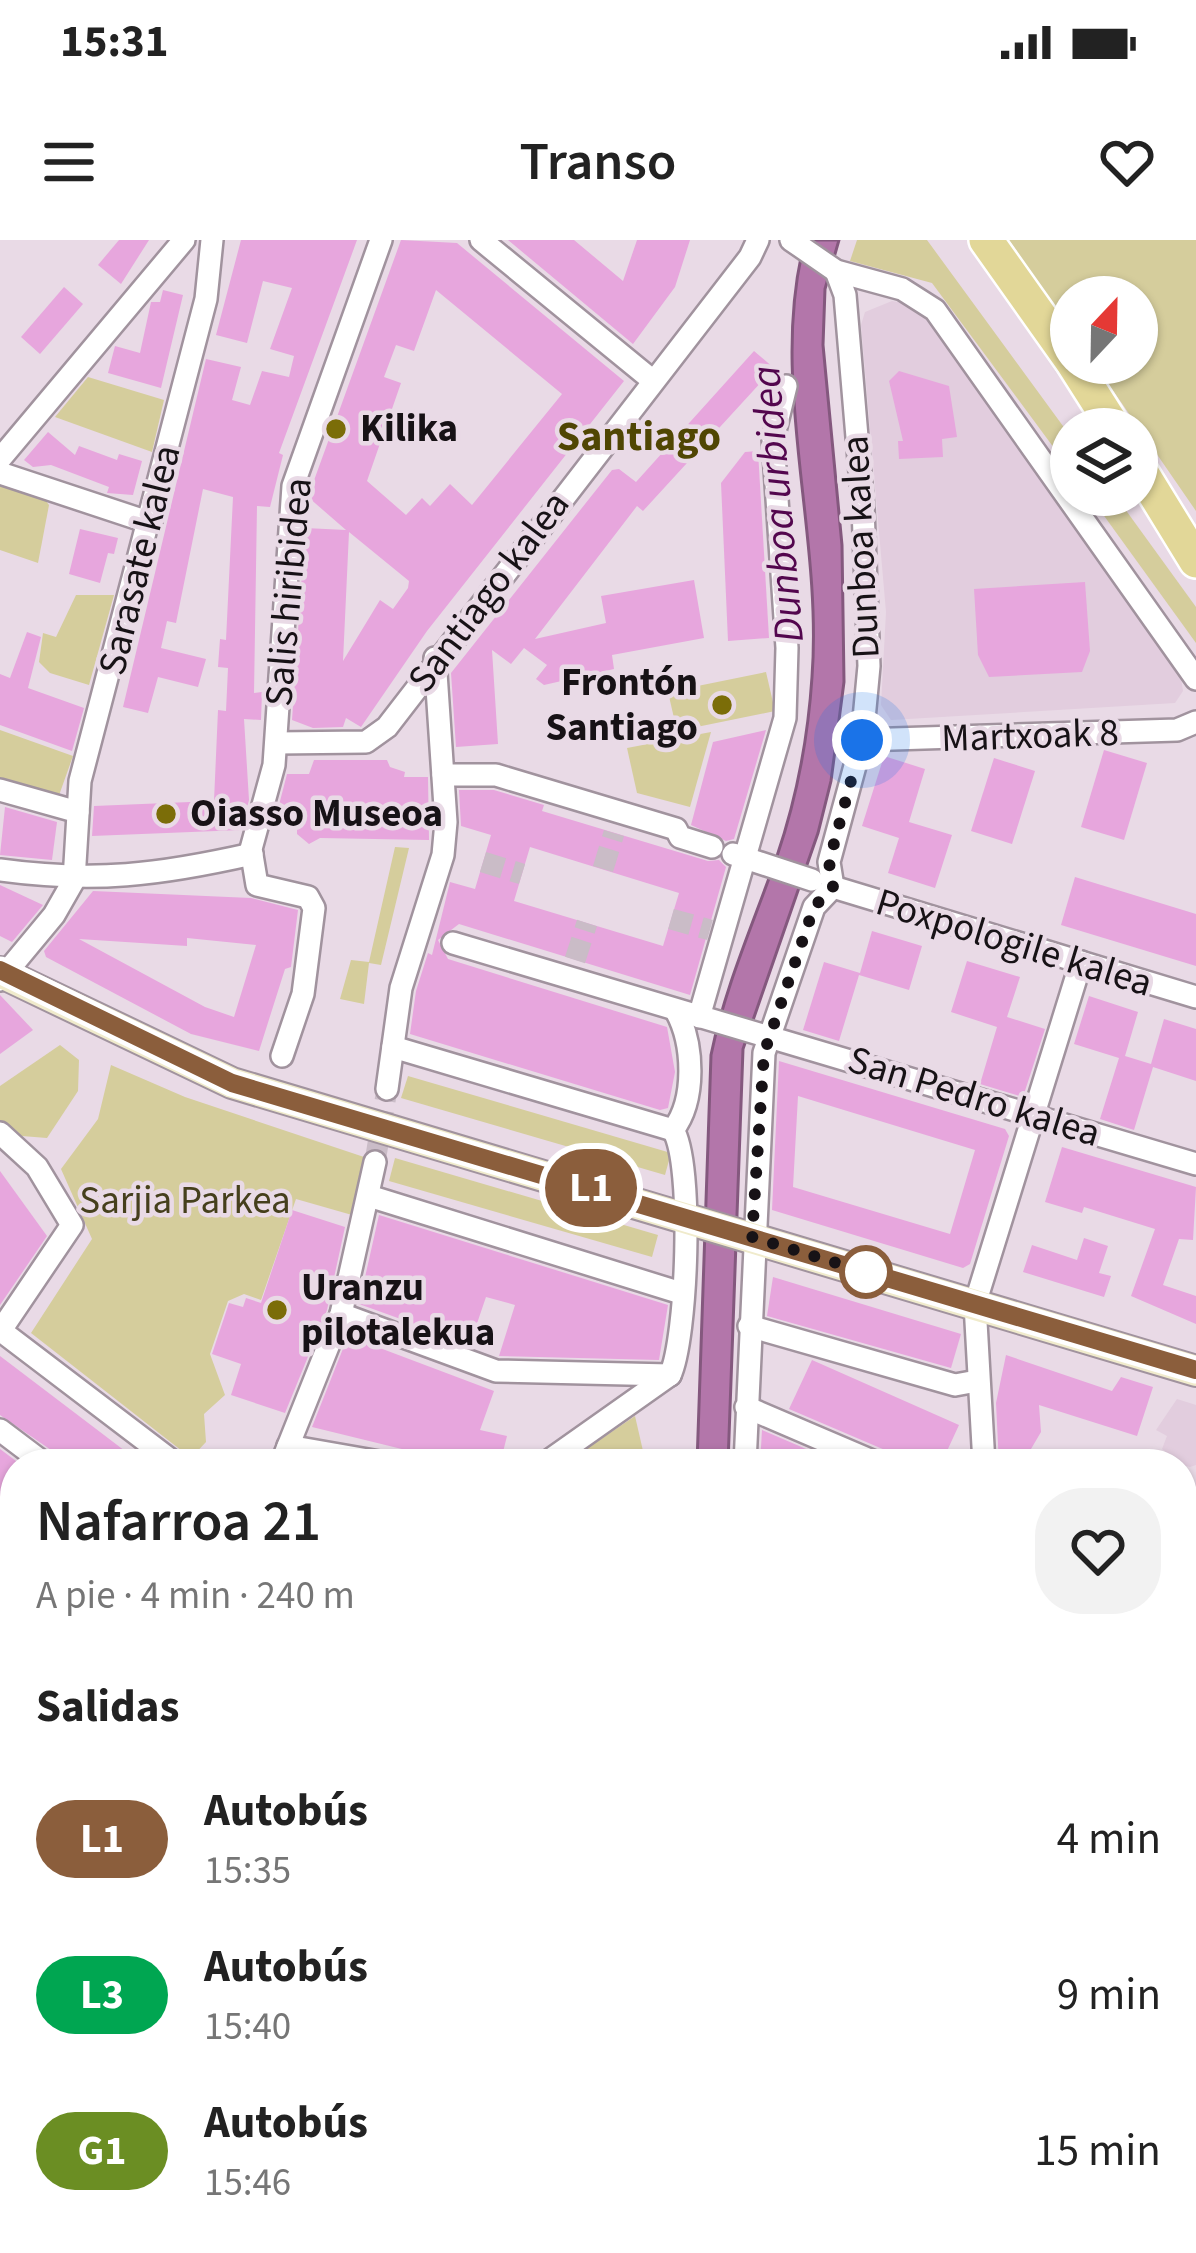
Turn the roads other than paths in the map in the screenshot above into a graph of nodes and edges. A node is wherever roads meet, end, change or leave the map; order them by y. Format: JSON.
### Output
{"nodes":[{"id":1,"x":184,"y":240,"type":"edge"},
{"id":2,"x":212,"y":240,"type":"edge"},
{"id":3,"x":382,"y":240,"type":"edge"},
{"id":4,"x":481,"y":240,"type":"edge"},
{"id":5,"x":986,"y":240,"type":"edge"},
{"id":6,"x":796,"y":244,"type":"edge"},
{"id":7,"x":755,"y":247,"type":"edge"},
{"id":8,"x":834,"y":270,"type":"junction"},
{"id":9,"x":882,"y":285,"type":"junction"},
{"id":10,"x":845,"y":310,"type":"junction"},
{"id":11,"x":1050,"y":331,"type":"edge"},
{"id":12,"x":652,"y":380,"type":"junction"},
{"id":13,"x":786,"y":386,"type":"dead end"},
{"id":14,"x":0,"y":459,"type":"edge"},
{"id":15,"x":0,"y":473,"type":"edge"},
{"id":16,"x":1158,"y":499,"type":"edge"},
{"id":17,"x":151,"y":523,"type":"junction"},
{"id":18,"x":1196,"y":561,"type":"edge"},
{"id":19,"x":435,"y":658,"type":"junction"},
{"id":20,"x":1196,"y":679,"type":"edge"},
{"id":21,"x":1196,"y":722,"type":"edge"},
{"id":22,"x":862,"y":740,"type":"junction"},
{"id":23,"x":276,"y":742,"type":"junction"},
{"id":24,"x":443,"y":775,"type":"junction"},
{"id":25,"x":0,"y":790,"type":"edge"},
{"id":26,"x":78,"y":812,"type":"junction"},
{"id":27,"x":730,"y":853,"type":"junction"},
{"id":28,"x":252,"y":854,"type":"junction"},
{"id":29,"x":0,"y":870,"type":"edge"},
{"id":30,"x":74,"y":880,"type":"junction"},
{"id":31,"x":822,"y":884,"type":"junction"},
{"id":32,"x":435,"y":938,"type":"junction"},
{"id":33,"x":1081,"y":962,"type":"junction"},
{"id":34,"x":2,"y":974,"type":"edge"},
{"id":35,"x":1196,"y":997,"type":"edge"},
{"id":36,"x":676,"y":1011,"type":"junction"},
{"id":37,"x":708,"y":1020,"type":"junction"},
{"id":38,"x":760,"y":1034,"type":"junction"},
{"id":39,"x":393,"y":1047,"type":"junction"},
{"id":40,"x":282,"y":1056,"type":"dead end"},
{"id":41,"x":387,"y":1089,"type":"tunnel mouth"},
{"id":42,"x":1031,"y":1115,"type":"junction"},
{"id":43,"x":673,"y":1130,"type":"junction"},
{"id":44,"x":0,"y":1133,"type":"edge"},
{"id":45,"x":375,"y":1162,"type":"tunnel mouth"},
{"id":46,"x":1196,"y":1164,"type":"edge"},
{"id":47,"x":369,"y":1196,"type":"junction"},
{"id":48,"x":687,"y":1216,"type":"junction"},
{"id":49,"x":752,"y":1237,"type":"junction"},
{"id":50,"x":681,"y":1294,"type":"junction"},
{"id":51,"x":975,"y":1304,"type":"junction"},
{"id":52,"x":341,"y":1315,"type":"junction"},
{"id":53,"x":748,"y":1326,"type":"junction"},
{"id":54,"x":0,"y":1330,"type":"edge"},
{"id":55,"x":1196,"y":1370,"type":"edge"},
{"id":56,"x":670,"y":1375,"type":"junction"},
{"id":57,"x":976,"y":1381,"type":"junction"},
{"id":58,"x":746,"y":1407,"type":"junction"},
{"id":59,"x":0,"y":1430,"type":"edge"},
{"id":60,"x":25,"y":1449,"type":"edge"},
{"id":61,"x":156,"y":1449,"type":"edge"},
{"id":62,"x":287,"y":1449,"type":"edge"},
{"id":63,"x":565,"y":1449,"type":"edge"},
{"id":64,"x":745,"y":1449,"type":"edge"},
{"id":65,"x":844,"y":1449,"type":"edge"},
{"id":66,"x":983,"y":1449,"type":"edge"}],
"edges":[{"from":1,"to":14,"type":"street"},
{"from":2,"to":17,"type":"street","name":"Sarasate kalea"},
{"from":3,"to":23,"type":"street","name":"Salis hiribidea"},
{"from":4,"to":12,"type":"street"},
{"from":5,"to":11,"type":"main road"},
{"from":6,"to":7,"type":"street","name":"Santiago kalea"},
{"from":6,"to":8,"type":"street"},
{"from":7,"to":12,"type":"street","name":"Santiago kalea"},
{"from":8,"to":9,"type":"street"},
{"from":8,"to":10,"type":"street","name":"Dunboa kalea"},
{"from":9,"to":10,"type":"street"},
{"from":9,"to":20,"type":"street"},
{"from":10,"to":22,"type":"street","name":"Dunboa kalea"},
{"from":12,"to":19,"type":"street","name":"Santiago kalea"},
{"from":13,"to":27,"type":"street"},
{"from":15,"to":17,"type":"street"},
{"from":16,"to":18,"type":"main road"},
{"from":17,"to":26,"type":"street","name":"Sarasate kalea"},
{"from":19,"to":23,"type":"street","name":"Santiago kalea"},
{"from":19,"to":24,"type":"street"},
{"from":21,"to":22,"type":"street","name":"Martxoak 8"},
{"from":22,"to":31,"type":"street","name":"Dunboa kalea"},
{"from":23,"to":28,"type":"street","name":"Salis hiribidea"},
{"from":24,"to":27,"type":"street","name":"Poxpologile kalea"},
{"from":24,"to":32,"type":"street"},
{"from":25,"to":26,"type":"street"},
{"from":26,"to":30,"type":"street","name":"Sarasate kalea"},
{"from":27,"to":31,"type":"street","name":"Poxpologile kalea"},
{"from":27,"to":37,"type":"street"},
{"from":28,"to":30,"type":"street"},
{"from":28,"to":40,"type":"street"},
{"from":29,"to":30,"type":"street"},
{"from":30,"to":34,"type":"street"},
{"from":31,"to":33,"type":"street","name":"Poxpologile kalea"},
{"from":31,"to":38,"type":"street","name":"Dunboa kalea"},
{"from":32,"to":36,"type":"street","name":"San Pedro kalea"},
{"from":32,"to":39,"type":"street"},
{"from":33,"to":35,"type":"street","name":"Poxpologile kalea"},
{"from":33,"to":42,"type":"street"},
{"from":34,"to":48,"type":"main road"},
{"from":36,"to":37,"type":"street","name":"San Pedro kalea"},
{"from":36,"to":43,"type":"street"},
{"from":37,"to":38,"type":"street","name":"San Pedro kalea"},
{"from":38,"to":42,"type":"street","name":"San Pedro kalea"},
{"from":38,"to":49,"type":"street","name":"Dunboa kalea"},
{"from":39,"to":41,"type":"street"},
{"from":39,"to":43,"type":"street"},
{"from":42,"to":46,"type":"street","name":"San Pedro kalea"},
{"from":42,"to":51,"type":"street"},
{"from":43,"to":48,"type":"street"},
{"from":44,"to":54,"type":"street"},
{"from":45,"to":47,"type":"street"},
{"from":47,"to":50,"type":"street"},
{"from":47,"to":52,"type":"street"},
{"from":48,"to":49,"type":"main road"},
{"from":48,"to":50,"type":"street"},
{"from":49,"to":51,"type":"main road"},
{"from":49,"to":53,"type":"street","name":"Dunboa kalea"},
{"from":50,"to":56,"type":"street"},
{"from":51,"to":55,"type":"main road"},
{"from":51,"to":57,"type":"street"},
{"from":52,"to":56,"type":"street"},
{"from":52,"to":62,"type":"street"},
{"from":53,"to":57,"type":"street"},
{"from":53,"to":58,"type":"street","name":"Dunboa kalea"},
{"from":54,"to":61,"type":"street"},
{"from":56,"to":63,"type":"street"},
{"from":57,"to":66,"type":"street"},
{"from":58,"to":64,"type":"street","name":"Dunboa kalea"},
{"from":58,"to":65,"type":"street"},
{"from":59,"to":60,"type":"street"}]}
